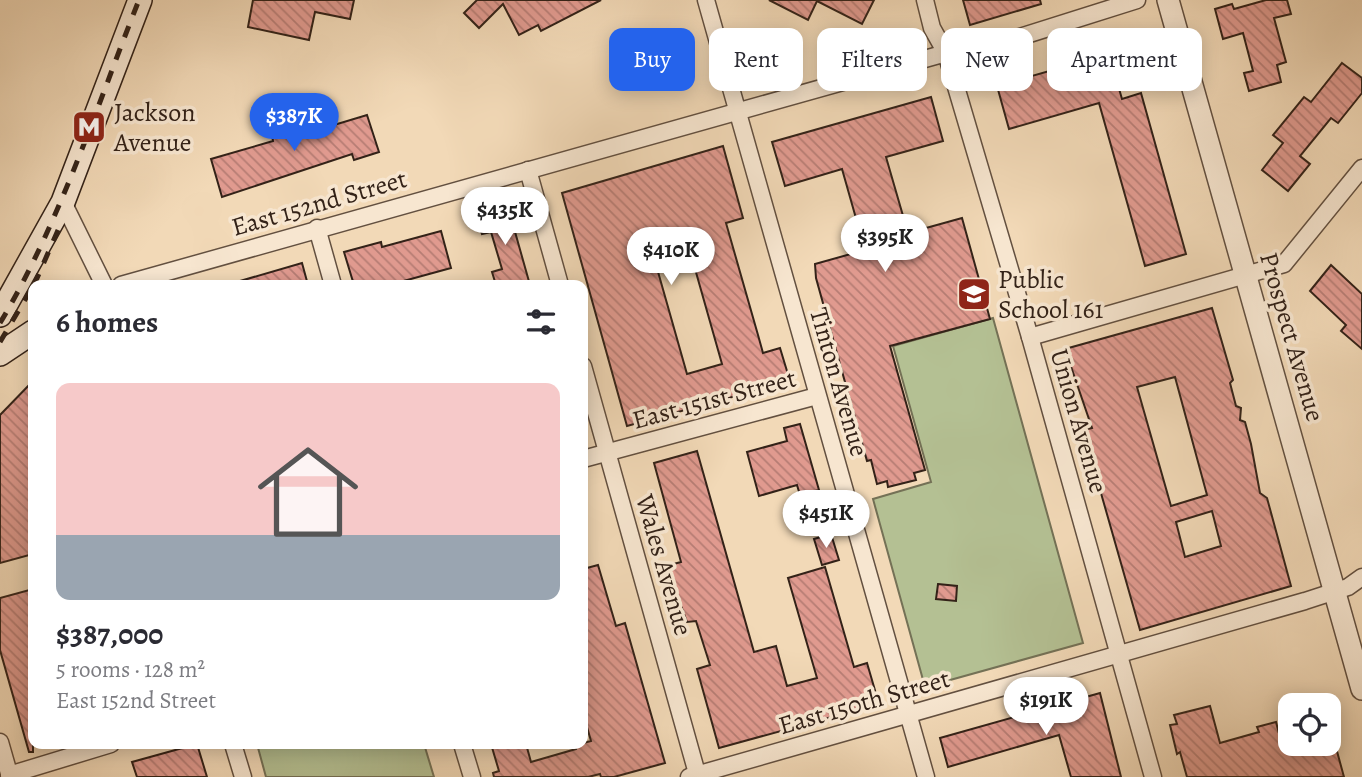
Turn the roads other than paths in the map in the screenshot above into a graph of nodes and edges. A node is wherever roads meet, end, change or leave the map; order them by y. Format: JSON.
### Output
{"nodes":[{"id":1,"x":140,"y":0,"type":"edge"},
{"id":2,"x":706,"y":0,"type":"edge"},
{"id":3,"x":925,"y":0,"type":"edge"},
{"id":4,"x":1137,"y":0,"type":"edge"},
{"id":5,"x":1168,"y":0,"type":"edge"},
{"id":6,"x":1033,"y":33,"type":"edge"},
{"id":7,"x":941,"y":43,"type":"edge"},
{"id":8,"x":941,"y":53,"type":"edge"},
{"id":9,"x":957,"y":91,"type":"edge"},
{"id":10,"x":738,"y":111,"type":"junction"},
{"id":11,"x":1362,"y":168,"type":"edge"},
{"id":12,"x":528,"y":170,"type":"junction"},
{"id":13,"x":63,"y":202,"type":"junction"},
{"id":14,"x":317,"y":228,"type":"junction"},
{"id":15,"x":1246,"y":276,"type":"junction"},
{"id":16,"x":102,"y":280,"type":"edge"},
{"id":17,"x":138,"y":280,"type":"edge"},
{"id":18,"x":332,"y":280,"type":"edge"},
{"id":19,"x":559,"y":280,"type":"edge"},
{"id":20,"x":0,"y":315,"type":"edge"},
{"id":21,"x":28,"y":335,"type":"edge"},
{"id":22,"x":1030,"y":337,"type":"junction"},
{"id":23,"x":0,"y":354,"type":"edge"},
{"id":24,"x":588,"y":384,"type":"edge"},
{"id":25,"x":817,"y":396,"type":"junction"},
{"id":26,"x":607,"y":453,"type":"junction"},
{"id":27,"x":588,"y":458,"type":"edge"},
{"id":28,"x":1362,"y":577,"type":"edge"},
{"id":29,"x":1335,"y":592,"type":"junction"},
{"id":30,"x":1119,"y":654,"type":"junction"},
{"id":31,"x":1362,"y":690,"type":"edge"},
{"id":32,"x":908,"y":714,"type":"junction"},
{"id":33,"x":0,"y":742,"type":"edge"},
{"id":34,"x":95,"y":749,"type":"edge"},
{"id":35,"x":235,"y":749,"type":"edge"},
{"id":36,"x":464,"y":749,"type":"edge"},
{"id":37,"x":10,"y":776,"type":"edge"},
{"id":38,"x":695,"y":776,"type":"edge"},
{"id":39,"x":243,"y":777,"type":"edge"},
{"id":40,"x":472,"y":777,"type":"edge"},
{"id":41,"x":926,"y":777,"type":"edge"},
{"id":42,"x":1153,"y":777,"type":"edge"}],
"edges":[{"from":1,"to":13,"type":"main road"},
{"from":2,"to":10,"type":"street","name":"Tinton Avenue"},
{"from":3,"to":7,"type":"street","name":"Union Avenue"},
{"from":4,"to":6,"type":"street","name":"East 152nd Street"},
{"from":5,"to":15,"type":"street","name":"Prospect Avenue"},
{"from":8,"to":10,"type":"street","name":"East 152nd Street"},
{"from":9,"to":22,"type":"street","name":"Union Avenue"},
{"from":10,"to":12,"type":"street","name":"East 152nd Street"},
{"from":10,"to":25,"type":"street","name":"Tinton Avenue"},
{"from":11,"to":15,"type":"street"},
{"from":12,"to":14,"type":"street","name":"East 152nd Street"},
{"from":12,"to":19,"type":"street"},
{"from":13,"to":16,"type":"street"},
{"from":13,"to":20,"type":"main road"},
{"from":14,"to":17,"type":"street","name":"East 152nd Street"},
{"from":14,"to":18,"type":"street"},
{"from":15,"to":22,"type":"street"},
{"from":15,"to":29,"type":"street","name":"Prospect Avenue"},
{"from":21,"to":23,"type":"main road"},
{"from":22,"to":30,"type":"street","name":"Union Avenue"},
{"from":24,"to":26,"type":"street","name":"Wales Avenue"},
{"from":25,"to":26,"type":"street","name":"East 151st Street"},
{"from":25,"to":32,"type":"street","name":"Tinton Avenue"},
{"from":26,"to":27,"type":"street","name":"East 151st Street"},
{"from":26,"to":38,"type":"street","name":"Wales Avenue"},
{"from":28,"to":29,"type":"street","name":"East 150th Street"},
{"from":29,"to":30,"type":"street","name":"East 150th Street"},
{"from":29,"to":31,"type":"street","name":"Prospect Avenue"},
{"from":30,"to":32,"type":"street","name":"East 150th Street"},
{"from":30,"to":42,"type":"street","name":"Union Avenue"},
{"from":32,"to":38,"type":"street","name":"East 150th Street"},
{"from":32,"to":41,"type":"street","name":"Tinton Avenue"},
{"from":33,"to":37,"type":"street"},
{"from":34,"to":37,"type":"street"},
{"from":35,"to":39,"type":"street"},
{"from":36,"to":40,"type":"street"}]}
